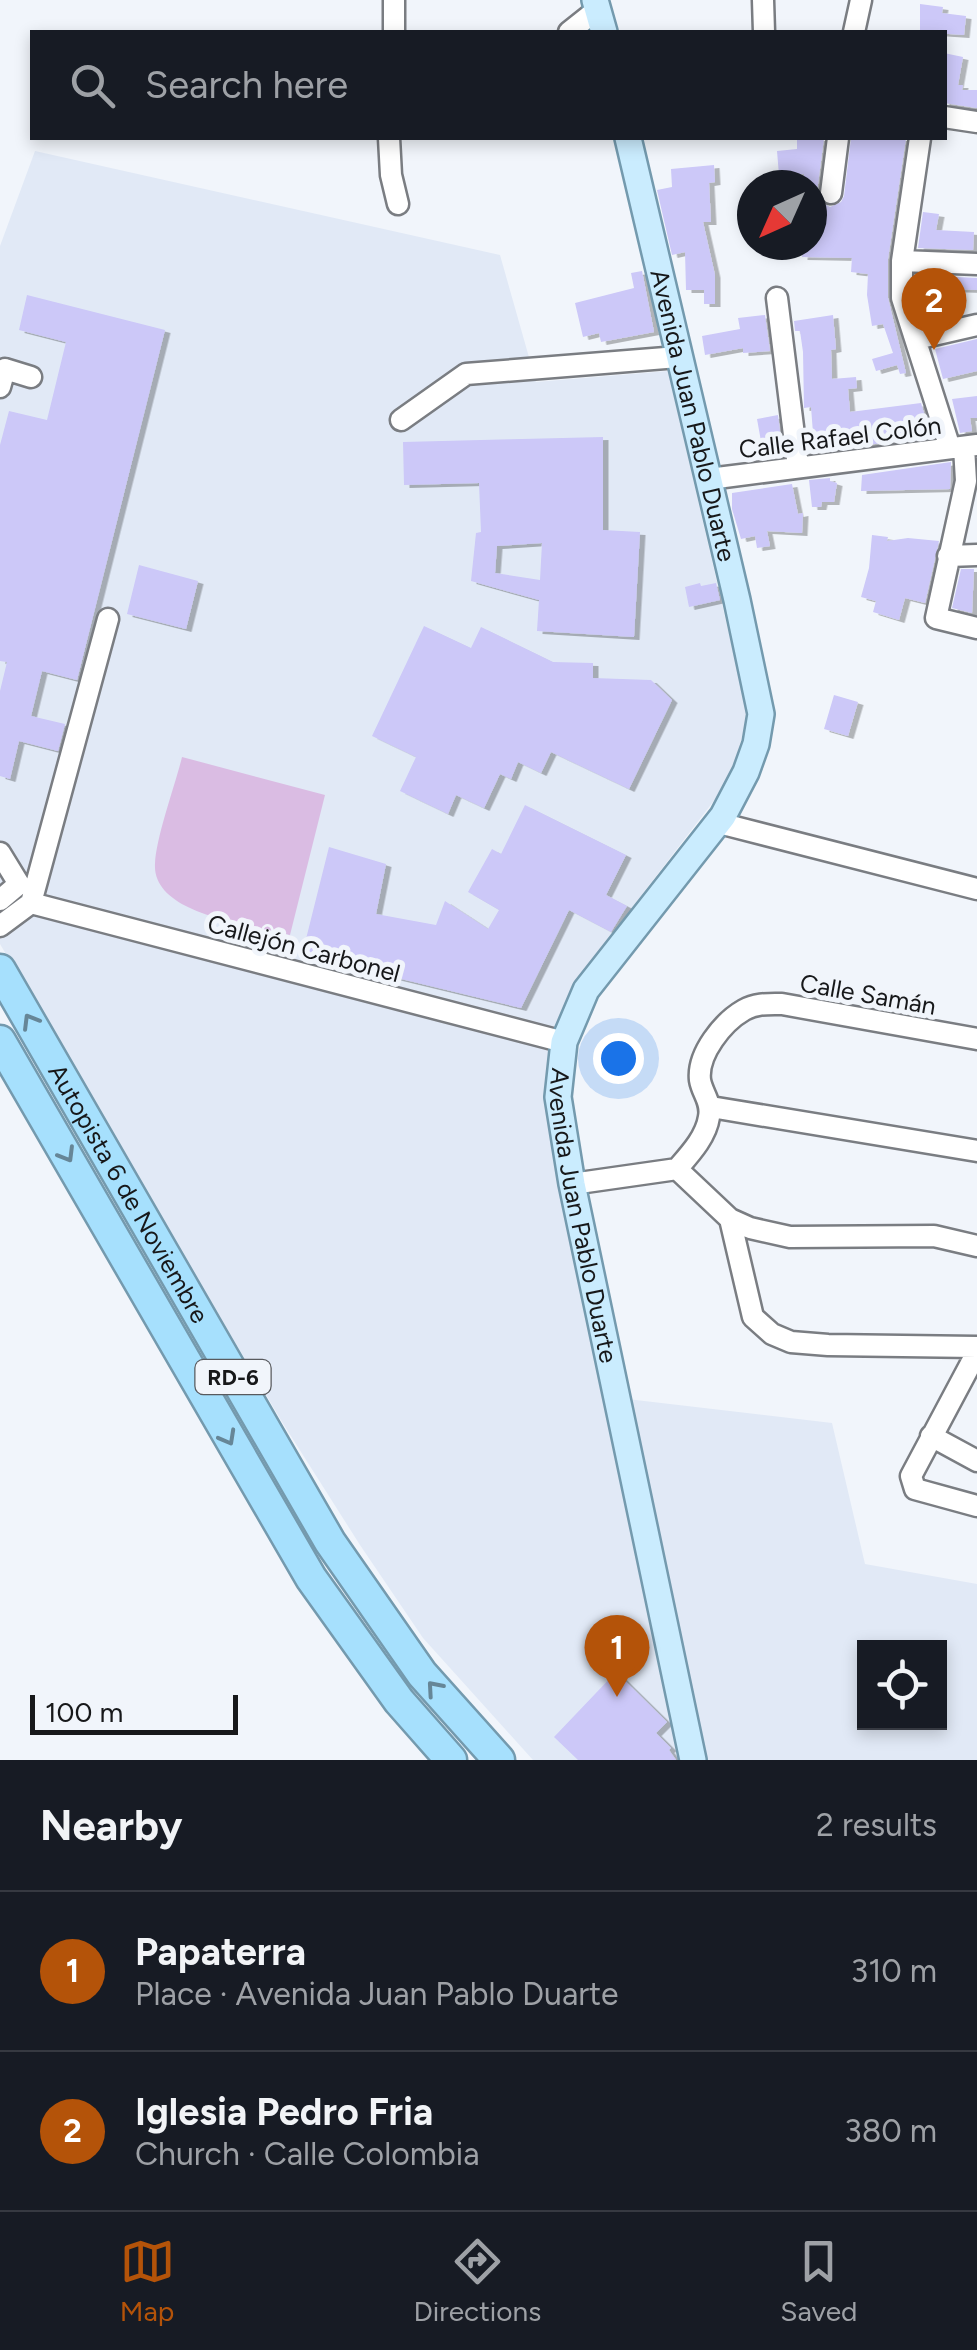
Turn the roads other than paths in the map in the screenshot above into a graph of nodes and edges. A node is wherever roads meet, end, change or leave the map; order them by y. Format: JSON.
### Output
{"nodes":[{"id":1,"x":394,"y":0,"type":"edge"},
{"id":2,"x":763,"y":0,"type":"edge"},
{"id":3,"x":861,"y":0,"type":"edge"},
{"id":4,"x":599,"y":14,"type":"edge"},
{"id":5,"x":394,"y":30,"type":"edge"},
{"id":6,"x":572,"y":30,"type":"edge"},
{"id":7,"x":764,"y":30,"type":"edge"},
{"id":8,"x":854,"y":30,"type":"edge"},
{"id":9,"x":947,"y":117,"type":"edge"},
{"id":10,"x":977,"y":122,"type":"edge"},
{"id":11,"x":389,"y":140,"type":"edge"},
{"id":12,"x":628,"y":140,"type":"edge"},
{"id":13,"x":838,"y":140,"type":"edge"},
{"id":14,"x":920,"y":140,"type":"edge"},
{"id":15,"x":832,"y":193,"type":"dead end"},
{"id":16,"x":398,"y":204,"type":"dead end"},
{"id":17,"x":902,"y":261,"type":"junction"},
{"id":18,"x":977,"y":264,"type":"edge"},
{"id":19,"x":776,"y":298,"type":"dead end"},
{"id":20,"x":977,"y":325,"type":"edge"},
{"id":21,"x":916,"y":339,"type":"junction"},
{"id":22,"x":678,"y":357,"type":"junction"},
{"id":23,"x":31,"y":376,"type":"dead end"},
{"id":24,"x":0,"y":387,"type":"edge"},
{"id":25,"x":400,"y":420,"type":"dead end"},
{"id":26,"x":964,"y":447,"type":"edge"},
{"id":27,"x":798,"y":468,"type":"junction"},
{"id":28,"x":709,"y":478,"type":"junction"},
{"id":29,"x":977,"y":555,"type":"edge"},
{"id":30,"x":948,"y":556,"type":"junction"},
{"id":31,"x":108,"y":619,"type":"dead end"},
{"id":32,"x":977,"y":628,"type":"edge"},
{"id":33,"x":718,"y":823,"type":"junction"},
{"id":34,"x":0,"y":853,"type":"edge"},
{"id":35,"x":977,"y":889,"type":"edge"},
{"id":36,"x":0,"y":900,"type":"edge"},
{"id":37,"x":31,"y":902,"type":"junction"},
{"id":38,"x":0,"y":926,"type":"edge"},
{"id":39,"x":0,"y":970,"type":"edge"},
{"id":40,"x":977,"y":1039,"type":"edge"},
{"id":41,"x":0,"y":1041,"type":"edge"},
{"id":42,"x":564,"y":1042,"type":"junction"},
{"id":43,"x":710,"y":1107,"type":"junction"},
{"id":44,"x":977,"y":1151,"type":"edge"},
{"id":45,"x":676,"y":1169,"type":"junction"},
{"id":46,"x":572,"y":1184,"type":"junction"},
{"id":47,"x":730,"y":1219,"type":"junction"},
{"id":48,"x":977,"y":1246,"type":"edge"},
{"id":49,"x":977,"y":1350,"type":"edge"},
{"id":50,"x":931,"y":1436,"type":"junction"},
{"id":51,"x":977,"y":1461,"type":"edge"},
{"id":52,"x":977,"y":1506,"type":"edge"},
{"id":53,"x":451,"y":1760,"type":"edge"},
{"id":54,"x":499,"y":1760,"type":"edge"},
{"id":55,"x":692,"y":1760,"type":"edge"}],
"edges":[{"from":1,"to":5,"type":"street"},
{"from":2,"to":7,"type":"street"},
{"from":3,"to":8,"type":"street"},
{"from":4,"to":6,"type":"street"},
{"from":9,"to":10,"type":"street"},
{"from":11,"to":16,"type":"street"},
{"from":12,"to":22,"type":"main road","name":"Avenida Juan Pablo Duarte"},
{"from":13,"to":15,"type":"street"},
{"from":14,"to":17,"type":"street"},
{"from":17,"to":18,"type":"street"},
{"from":17,"to":21,"type":"street"},
{"from":19,"to":27,"type":"street"},
{"from":20,"to":21,"type":"street"},
{"from":21,"to":26,"type":"street"},
{"from":22,"to":25,"type":"street"},
{"from":22,"to":28,"type":"main road","name":"Avenida Juan Pablo Duarte"},
{"from":23,"to":24,"type":"street"},
{"from":26,"to":27,"type":"street","name":"Calle Rafael Colón"},
{"from":26,"to":30,"type":"street"},
{"from":27,"to":28,"type":"street","name":"Calle Rafael Colón"},
{"from":28,"to":33,"type":"main road","name":"Avenida Juan Pablo Duarte"},
{"from":29,"to":30,"type":"street"},
{"from":30,"to":32,"type":"street"},
{"from":31,"to":37,"type":"street"},
{"from":33,"to":35,"type":"street"},
{"from":33,"to":42,"type":"main road","name":"Avenida Juan Pablo Duarte"},
{"from":34,"to":36,"type":"street"},
{"from":37,"to":38,"type":"street"},
{"from":37,"to":42,"type":"street","name":"Callejón Carbonel"},
{"from":54,"to":39,"type":"highway","name":"Autopista 6 de Noviembre","number":"RD-6","one_way":true},
{"from":40,"to":43,"type":"street","name":"Calle Samán"},
{"from":41,"to":53,"type":"highway","name":"Autopista 6 de Noviembre","number":"RD-6","one_way":true},
{"from":42,"to":46,"type":"main road","name":"Avenida Juan Pablo Duarte"},
{"from":43,"to":44,"type":"street"},
{"from":43,"to":45,"type":"street","name":"Calle Samán"},
{"from":45,"to":46,"type":"street"},
{"from":45,"to":47,"type":"street"},
{"from":46,"to":55,"type":"main road","name":"Avenida Juan Pablo Duarte"},
{"from":47,"to":48,"type":"street"},
{"from":47,"to":49,"type":"street"},
{"from":49,"to":50,"type":"street"},
{"from":50,"to":51,"type":"street"},
{"from":50,"to":52,"type":"street"}]}
